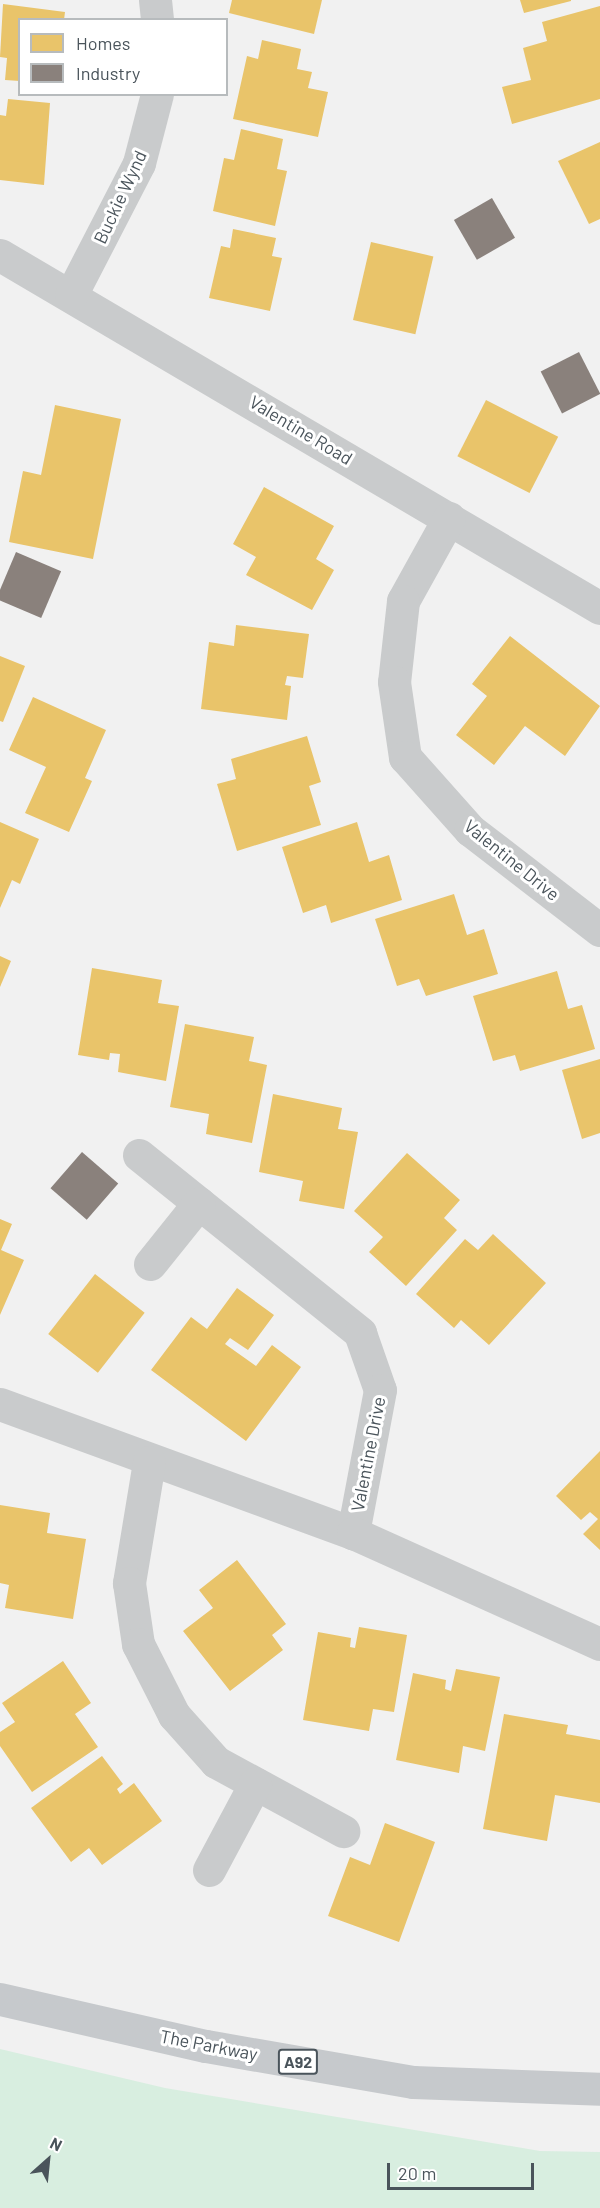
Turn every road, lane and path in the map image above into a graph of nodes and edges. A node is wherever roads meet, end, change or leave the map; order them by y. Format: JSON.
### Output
{"nodes":[{"id":1,"x":155,"y":0,"type":"edge"},
{"id":2,"x":157,"y":18,"type":"edge"},
{"id":3,"x":156,"y":96,"type":"edge"},
{"id":4,"x":0,"y":255,"type":"edge"},
{"id":5,"x":71,"y":295,"type":"junction"},
{"id":6,"x":449,"y":518,"type":"junction"},
{"id":7,"x":600,"y":608,"type":"edge"},
{"id":8,"x":600,"y":930,"type":"edge"},
{"id":9,"x":139,"y":1155,"type":"dead end"},
{"id":10,"x":199,"y":1203,"type":"junction"},
{"id":11,"x":150,"y":1264,"type":"dead end"},
{"id":12,"x":0,"y":1404,"type":"edge"},
{"id":13,"x":149,"y":1462,"type":"junction"},
{"id":14,"x":352,"y":1533,"type":"junction"},
{"id":15,"x":600,"y":1644,"type":"edge"},
{"id":16,"x":255,"y":1784,"type":"junction"},
{"id":17,"x":343,"y":1832,"type":"dead end"},
{"id":18,"x":209,"y":1870,"type":"dead end"},
{"id":19,"x":0,"y":1999,"type":"edge"},
{"id":20,"x":600,"y":2089,"type":"edge"}],
"edges":[{"from":1,"to":2,"type":"street"},
{"from":3,"to":5,"type":"street","name":"Buckie Wynd"},
{"from":4,"to":5,"type":"street","name":"Valentine Road"},
{"from":5,"to":6,"type":"street","name":"Valentine Road"},
{"from":6,"to":7,"type":"street","name":"Valentine Road"},
{"from":6,"to":8,"type":"street","name":"Valentine Drive"},
{"from":9,"to":10,"type":"street","name":"Valentine Drive"},
{"from":10,"to":11,"type":"street"},
{"from":10,"to":14,"type":"street","name":"Valentine Drive"},
{"from":12,"to":13,"type":"street","name":"Valentine Drive"},
{"from":13,"to":14,"type":"street","name":"Valentine Drive"},
{"from":13,"to":16,"type":"street"},
{"from":14,"to":15,"type":"street","name":"Valentine Drive"},
{"from":16,"to":17,"type":"street"},
{"from":16,"to":18,"type":"street"},
{"from":19,"to":20,"type":"main road","name":"The Parkway","number":"A92"}]}
